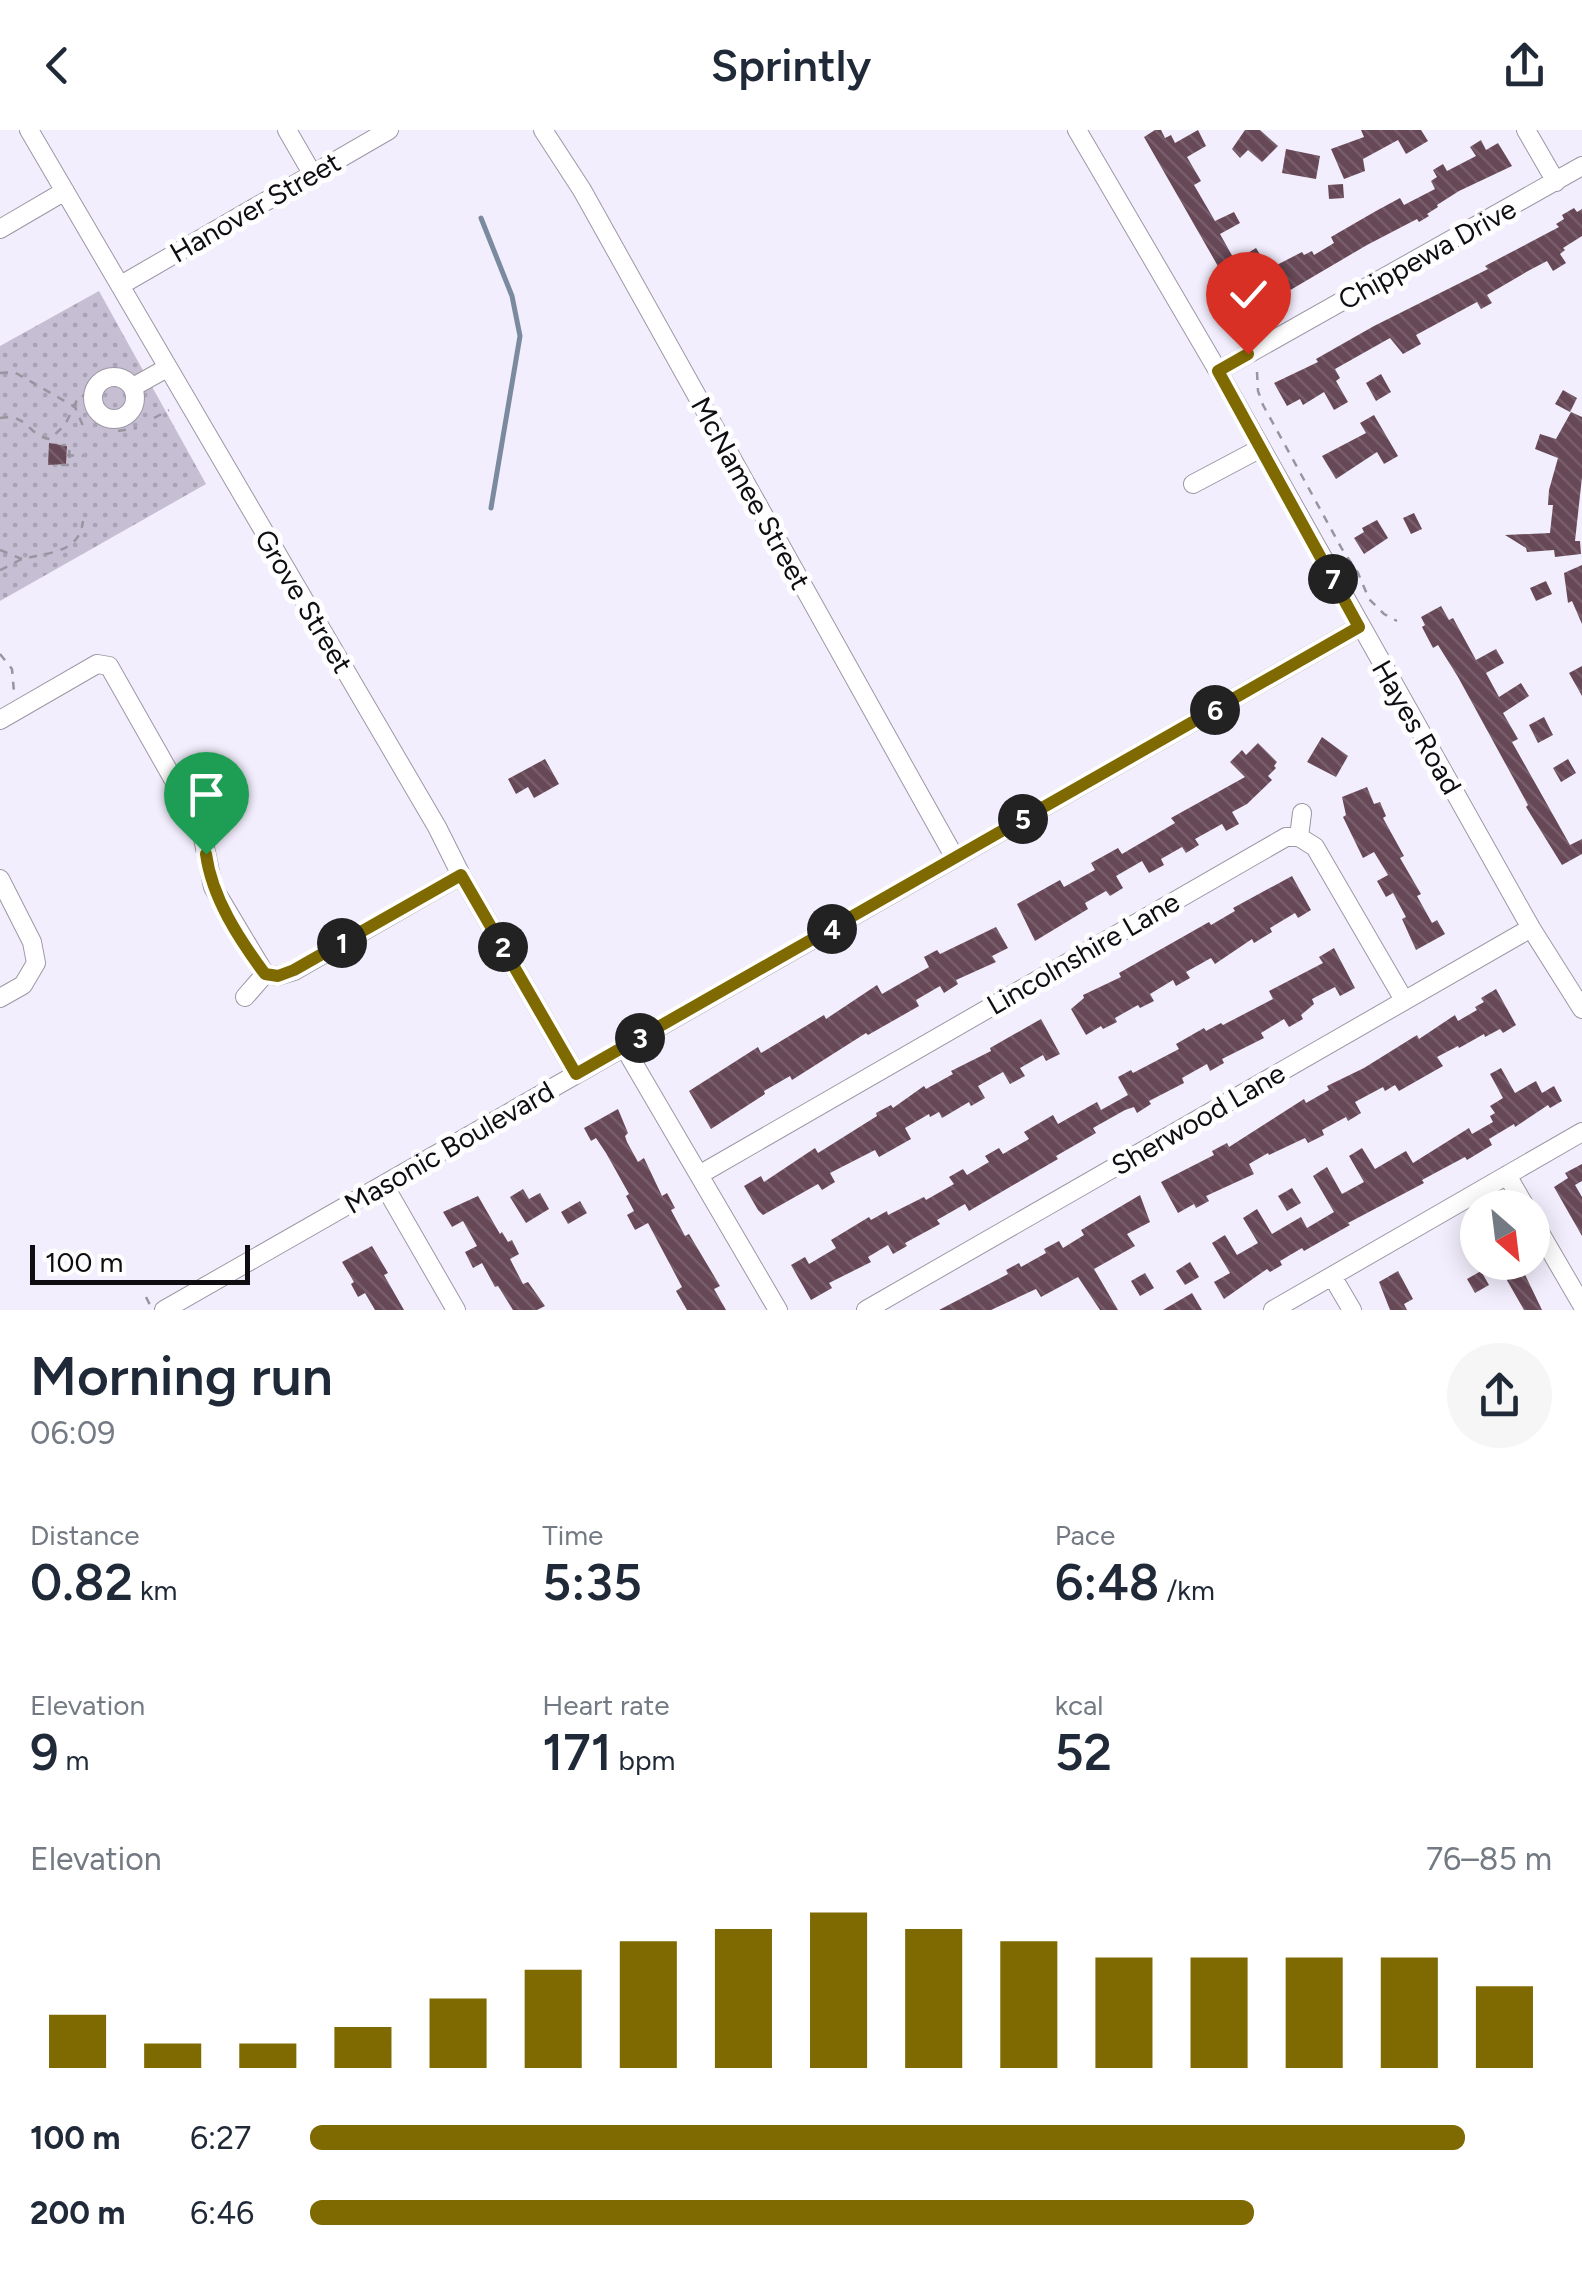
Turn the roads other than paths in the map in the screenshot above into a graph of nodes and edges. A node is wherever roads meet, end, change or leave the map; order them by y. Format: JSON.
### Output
{"nodes":[{"id":1,"x":29,"y":130,"type":"edge"},
{"id":2,"x":288,"y":130,"type":"edge"},
{"id":3,"x":389,"y":130,"type":"edge"},
{"id":4,"x":544,"y":130,"type":"edge"},
{"id":5,"x":1077,"y":130,"type":"edge"},
{"id":6,"x":1526,"y":130,"type":"edge"},
{"id":7,"x":1582,"y":166,"type":"edge"},
{"id":8,"x":313,"y":174,"type":"junction"},
{"id":9,"x":1556,"y":182,"type":"junction"},
{"id":10,"x":66,"y":191,"type":"junction"},
{"id":11,"x":0,"y":229,"type":"edge"},
{"id":12,"x":121,"y":285,"type":"junction"},
{"id":13,"x":167,"y":368,"type":"junction"},
{"id":14,"x":1218,"y":371,"type":"junction"},
{"id":15,"x":133,"y":387,"type":"dead end"},
{"id":16,"x":1261,"y":448,"type":"junction"},
{"id":17,"x":1193,"y":484,"type":"dead end"},
{"id":18,"x":1359,"y":627,"type":"junction"},
{"id":19,"x":0,"y":720,"type":"edge"},
{"id":20,"x":1302,"y":813,"type":"dead end"},
{"id":21,"x":1299,"y":837,"type":"junction"},
{"id":22,"x":955,"y":858,"type":"junction"},
{"id":23,"x":461,"y":875,"type":"junction"},
{"id":24,"x":0,"y":879,"type":"edge"},
{"id":25,"x":1531,"y":928,"type":"junction"},
{"id":26,"x":265,"y":974,"type":"junction"},
{"id":27,"x":0,"y":998,"type":"edge"},
{"id":28,"x":245,"y":998,"type":"dead end"},
{"id":29,"x":1404,"y":1000,"type":"junction"},
{"id":30,"x":1582,"y":1009,"type":"edge"},
{"id":31,"x":624,"y":1047,"type":"junction"},
{"id":32,"x":576,"y":1074,"type":"junction"},
{"id":33,"x":1582,"y":1132,"type":"edge"},
{"id":34,"x":699,"y":1175,"type":"junction"},
{"id":35,"x":1508,"y":1175,"type":"junction"},
{"id":36,"x":384,"y":1186,"type":"junction"},
{"id":37,"x":1516,"y":1190,"type":"edge"},
{"id":38,"x":1550,"y":1249,"type":"edge"},
{"id":39,"x":1332,"y":1276,"type":"junction"},
{"id":40,"x":1582,"y":1305,"type":"edge"},
{"id":41,"x":158,"y":1308,"type":"edge"},
{"id":42,"x":456,"y":1310,"type":"edge"},
{"id":43,"x":778,"y":1310,"type":"edge"},
{"id":44,"x":866,"y":1310,"type":"edge"},
{"id":45,"x":1272,"y":1310,"type":"edge"},
{"id":46,"x":1352,"y":1310,"type":"edge"}],
"edges":[{"from":1,"to":10,"type":"street","name":"Grove Street"},
{"from":2,"to":8,"type":"street"},
{"from":3,"to":8,"type":"street","name":"Hanover Street"},
{"from":4,"to":22,"type":"street","name":"McNamee Street"},
{"from":5,"to":14,"type":"street","name":"Hayes Road"},
{"from":6,"to":9,"type":"street"},
{"from":7,"to":9,"type":"street","name":"Chippewa Drive"},
{"from":8,"to":12,"type":"street","name":"Hanover Street"},
{"from":9,"to":14,"type":"street","name":"Chippewa Drive"},
{"from":10,"to":11,"type":"street"},
{"from":10,"to":12,"type":"street","name":"Grove Street"},
{"from":12,"to":13,"type":"street","name":"Grove Street"},
{"from":13,"to":15,"type":"street"},
{"from":13,"to":23,"type":"street","name":"Grove Street"},
{"from":14,"to":16,"type":"street","name":"Hayes Road"},
{"from":16,"to":17,"type":"street"},
{"from":16,"to":18,"type":"street","name":"Hayes Road"},
{"from":18,"to":22,"type":"street","name":"Masonic Boulevard"},
{"from":18,"to":25,"type":"street","name":"Hayes Road"},
{"from":19,"to":26,"type":"street"},
{"from":20,"to":21,"type":"street"},
{"from":21,"to":29,"type":"street"},
{"from":21,"to":34,"type":"street","name":"Lincolnshire Lane"},
{"from":22,"to":31,"type":"street","name":"Masonic Boulevard"},
{"from":23,"to":26,"type":"street"},
{"from":23,"to":32,"type":"street","name":"Grove Street"},
{"from":24,"to":27,"type":"street"},
{"from":25,"to":29,"type":"street","name":"Sherwood Lane"},
{"from":25,"to":30,"type":"street","name":"Hayes Road"},
{"from":26,"to":28,"type":"street"},
{"from":29,"to":44,"type":"street","name":"Sherwood Lane"},
{"from":31,"to":32,"type":"street","name":"Masonic Boulevard"},
{"from":31,"to":34,"type":"street"},
{"from":32,"to":36,"type":"street","name":"Masonic Boulevard"},
{"from":33,"to":35,"type":"street"},
{"from":34,"to":43,"type":"street"},
{"from":35,"to":37,"type":"street"},
{"from":35,"to":39,"type":"street"},
{"from":36,"to":41,"type":"street","name":"Masonic Boulevard"},
{"from":36,"to":42,"type":"street"},
{"from":38,"to":40,"type":"street"},
{"from":39,"to":45,"type":"street"},
{"from":39,"to":46,"type":"street"}]}
